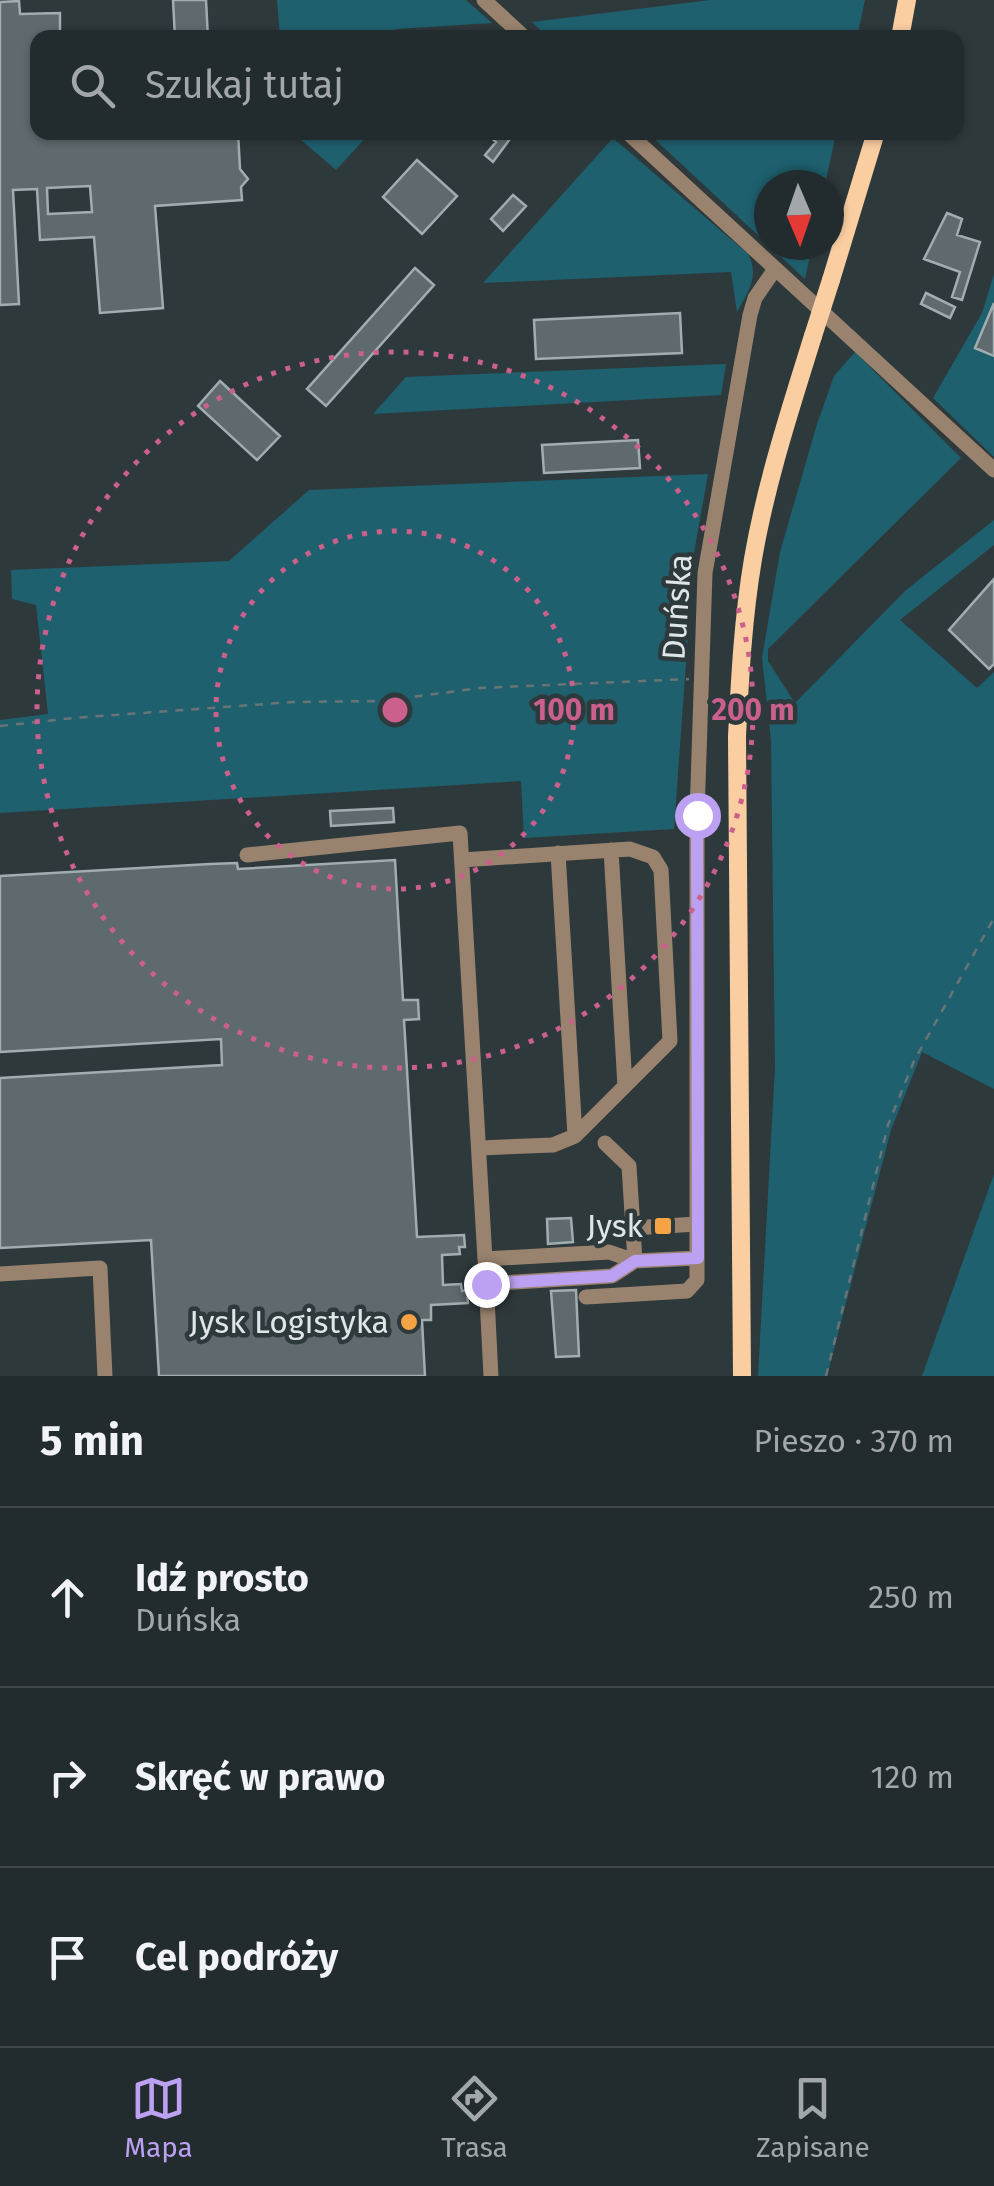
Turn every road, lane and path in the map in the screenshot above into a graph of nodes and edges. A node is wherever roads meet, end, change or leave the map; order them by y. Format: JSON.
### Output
{"nodes":[{"id":1,"x":484,"y":0,"type":"edge"},
{"id":2,"x":907,"y":0,"type":"edge"},
{"id":3,"x":516,"y":30,"type":"edge"},
{"id":4,"x":901,"y":30,"type":"edge"},
{"id":5,"x":636,"y":140,"type":"edge"},
{"id":6,"x":874,"y":140,"type":"edge"},
{"id":7,"x":775,"y":270,"type":"junction"},
{"id":8,"x":994,"y":470,"type":"edge"},
{"id":9,"x":700,"y":678,"type":"junction"},
{"id":10,"x":0,"y":726,"type":"edge"},
{"id":11,"x":611,"y":850,"type":"junction"},
{"id":12,"x":558,"y":854,"type":"junction"},
{"id":13,"x":247,"y":855,"type":"dead end"},
{"id":14,"x":462,"y":860,"type":"junction"},
{"id":15,"x":994,"y":918,"type":"edge"},
{"id":16,"x":625,"y":1086,"type":"junction"},
{"id":17,"x":575,"y":1136,"type":"junction"},
{"id":18,"x":605,"y":1142,"type":"dead end"},
{"id":19,"x":478,"y":1148,"type":"junction"},
{"id":20,"x":698,"y":1224,"type":"junction"},
{"id":21,"x":633,"y":1228,"type":"junction"},
{"id":22,"x":484,"y":1258,"type":"junction"},
{"id":23,"x":698,"y":1258,"type":"junction"},
{"id":24,"x":635,"y":1261,"type":"junction"},
{"id":25,"x":0,"y":1274,"type":"edge"},
{"id":26,"x":486,"y":1284,"type":"junction"},
{"id":27,"x":586,"y":1297,"type":"dead end"},
{"id":28,"x":105,"y":1376,"type":"edge"},
{"id":29,"x":491,"y":1376,"type":"edge"},
{"id":30,"x":742,"y":1376,"type":"edge"},
{"id":31,"x":826,"y":1376,"type":"edge"}],
"edges":[{"from":1,"to":3,"type":"street"},
{"from":2,"to":4,"type":"main road"},
{"from":5,"to":7,"type":"street"},
{"from":6,"to":30,"type":"main road","bridge":true},
{"from":7,"to":8,"type":"street"},
{"from":7,"to":9,"type":"street","name":"Duńska"},
{"from":9,"to":10,"type":"path"},
{"from":9,"to":20,"type":"street","name":"Duńska"},
{"from":11,"to":12,"type":"street"},
{"from":11,"to":16,"type":"street"},
{"from":11,"to":16,"type":"street"},
{"from":12,"to":14,"type":"street"},
{"from":12,"to":17,"type":"street"},
{"from":13,"to":14,"type":"street"},
{"from":14,"to":19,"type":"street"},
{"from":15,"to":31,"type":"path"},
{"from":16,"to":17,"type":"street"},
{"from":17,"to":19,"type":"street"},
{"from":18,"to":21,"type":"street"},
{"from":19,"to":22,"type":"street"},
{"from":20,"to":21,"type":"street"},
{"from":20,"to":23,"type":"street","name":"Duńska"},
{"from":21,"to":24,"type":"street"},
{"from":22,"to":24,"type":"street"},
{"from":22,"to":26,"type":"street"},
{"from":23,"to":24,"type":"street"},
{"from":23,"to":27,"type":"street"},
{"from":24,"to":26,"type":"street"},
{"from":25,"to":28,"type":"street"},
{"from":26,"to":29,"type":"street"}]}
